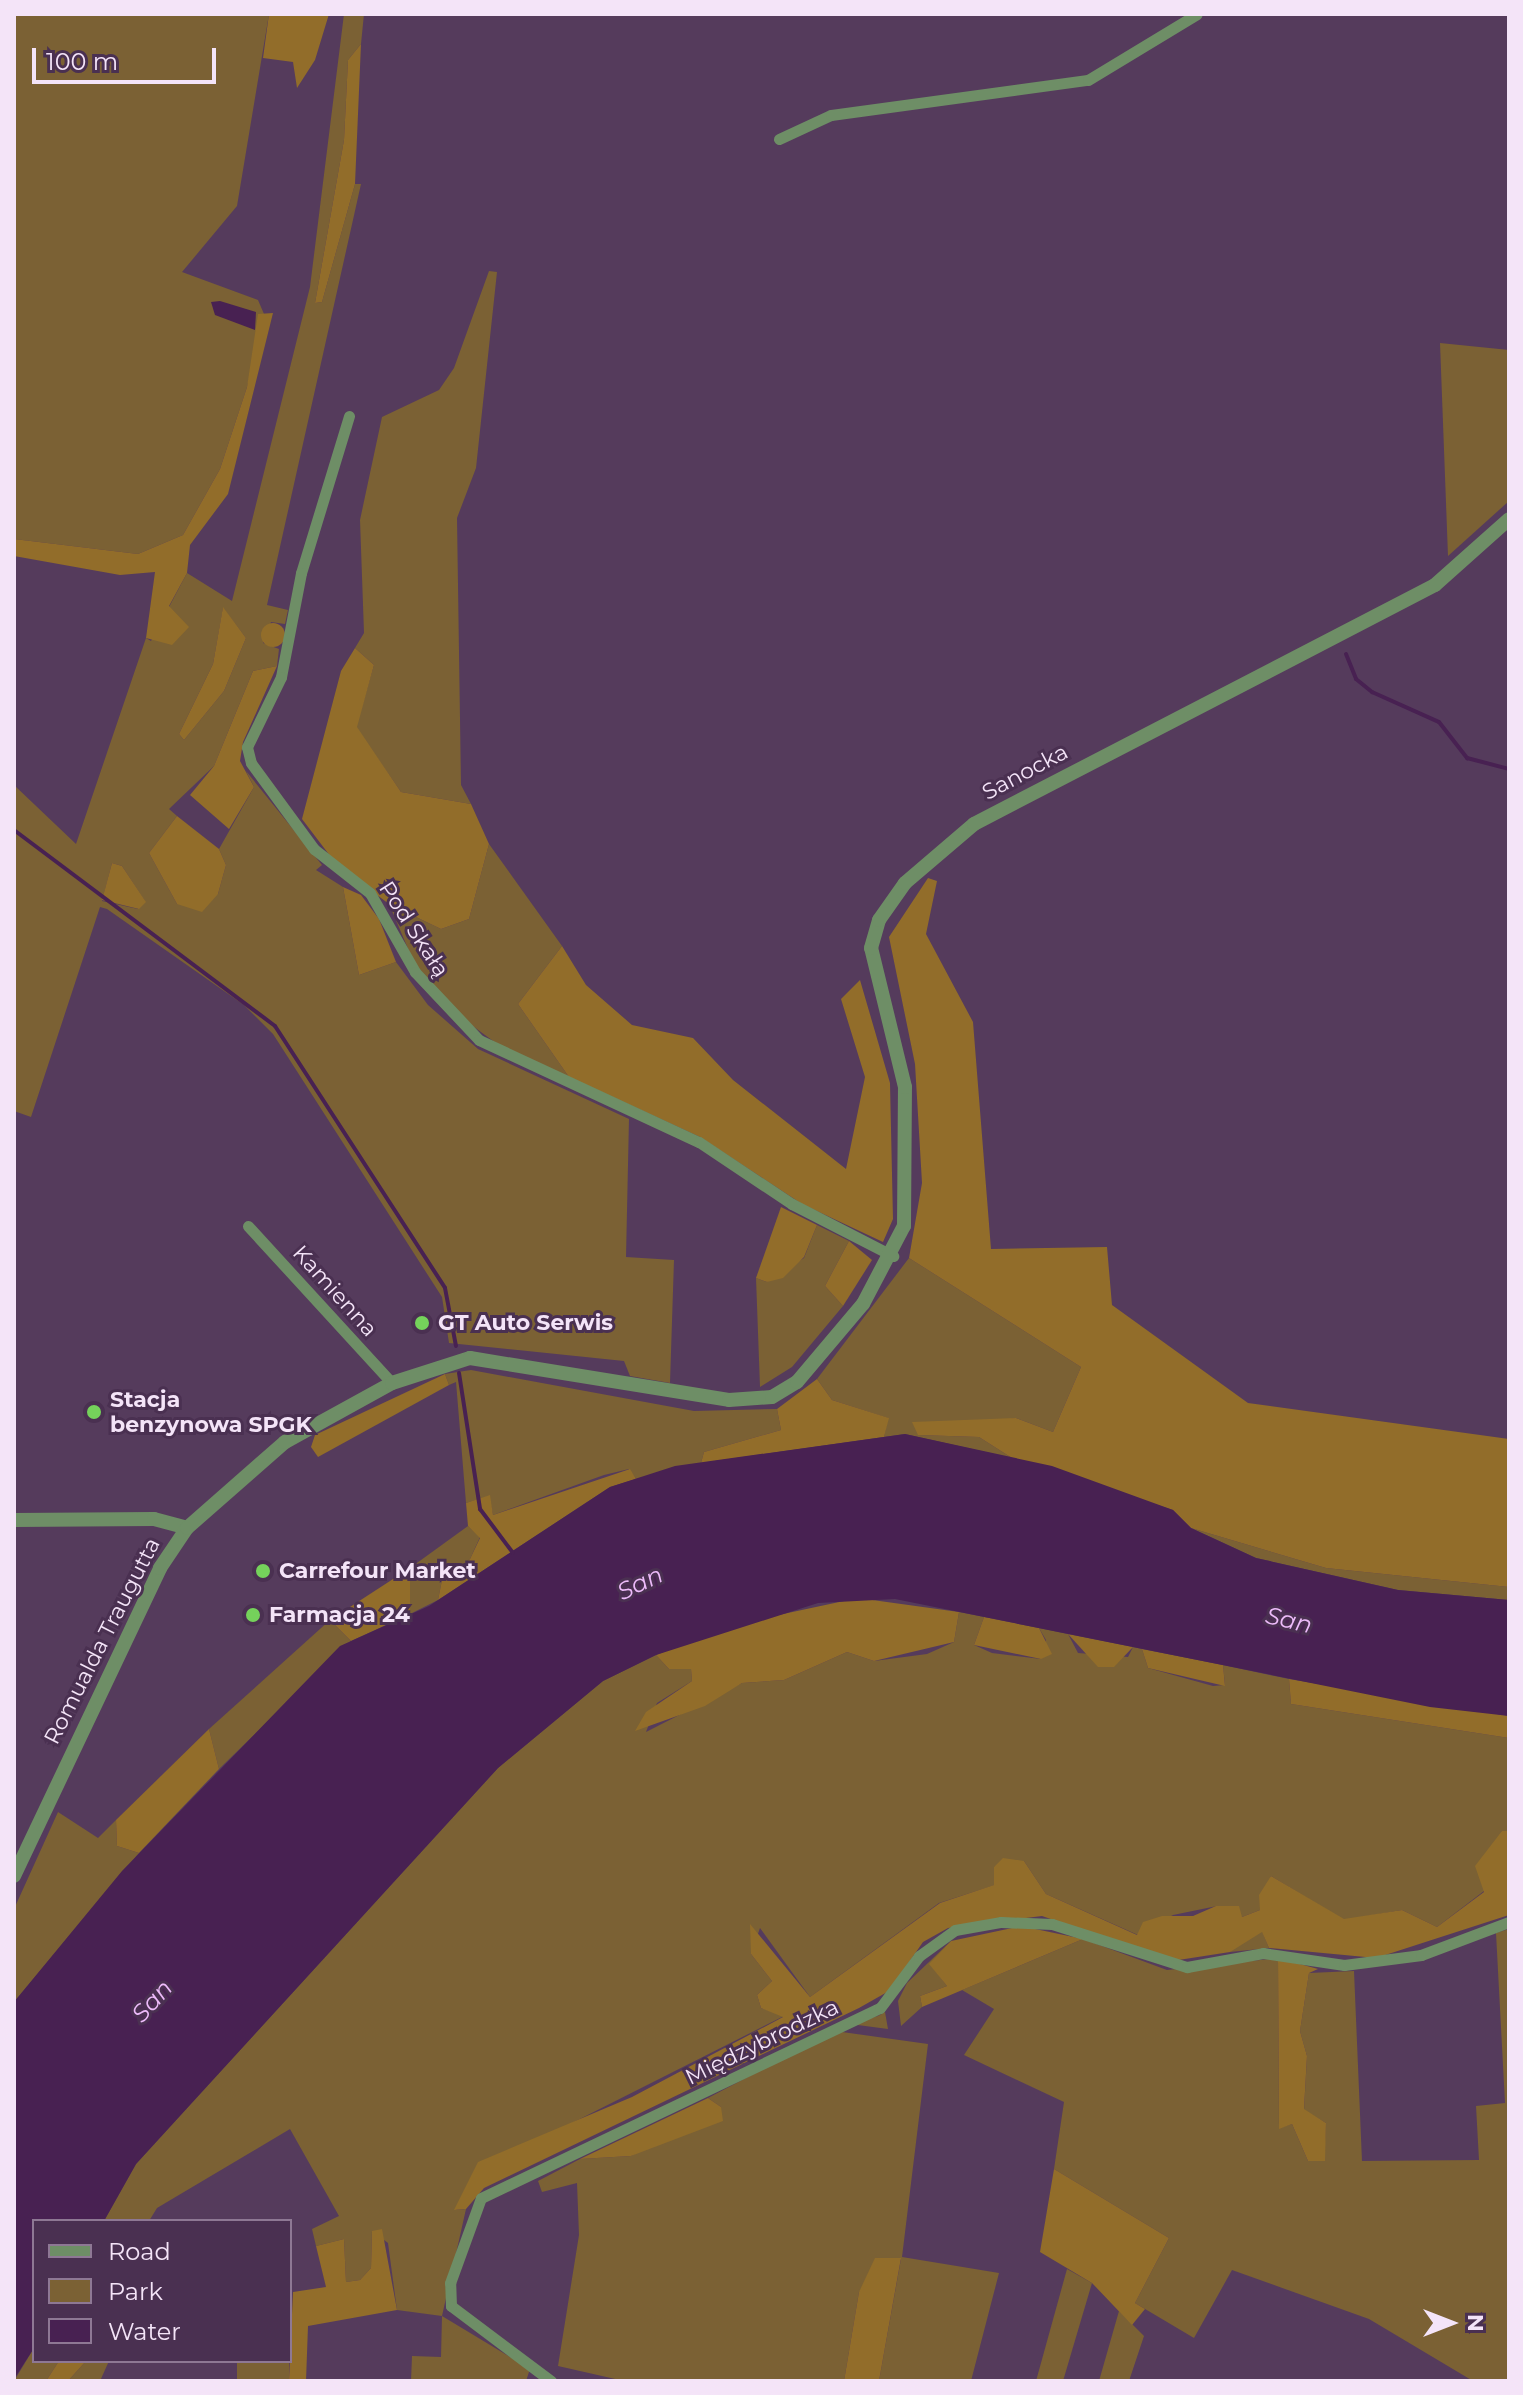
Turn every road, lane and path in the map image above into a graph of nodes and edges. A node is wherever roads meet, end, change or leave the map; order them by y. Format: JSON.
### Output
{"nodes":[{"id":1,"x":1197,"y":14,"type":"edge"},
{"id":2,"x":779,"y":139,"type":"dead end"},
{"id":3,"x":349,"y":416,"type":"dead end"},
{"id":4,"x":1509,"y":519,"type":"edge"},
{"id":5,"x":248,"y":1226,"type":"dead end"},
{"id":6,"x":893,"y":1256,"type":"junction"},
{"id":7,"x":392,"y":1383,"type":"junction"},
{"id":8,"x":14,"y":1520,"type":"edge"},
{"id":9,"x":187,"y":1528,"type":"junction"},
{"id":10,"x":14,"y":1876,"type":"edge"},
{"id":11,"x":1509,"y":1922,"type":"edge"},
{"id":12,"x":551,"y":2381,"type":"edge"}],
"edges":[{"from":1,"to":2,"type":"street"},
{"from":3,"to":6,"type":"street","name":"Pod Skałą"},
{"from":4,"to":6,"type":"street","name":"Sanocka"},
{"from":5,"to":7,"type":"street","name":"Kamienna"},
{"from":6,"to":7,"type":"street","name":"Romualda Traugutta"},
{"from":7,"to":9,"type":"street","name":"Romualda Traugutta"},
{"from":8,"to":9,"type":"street"},
{"from":9,"to":10,"type":"street","name":"Romualda Traugutta"},
{"from":11,"to":12,"type":"street","name":"Międzybrodzka"}]}
